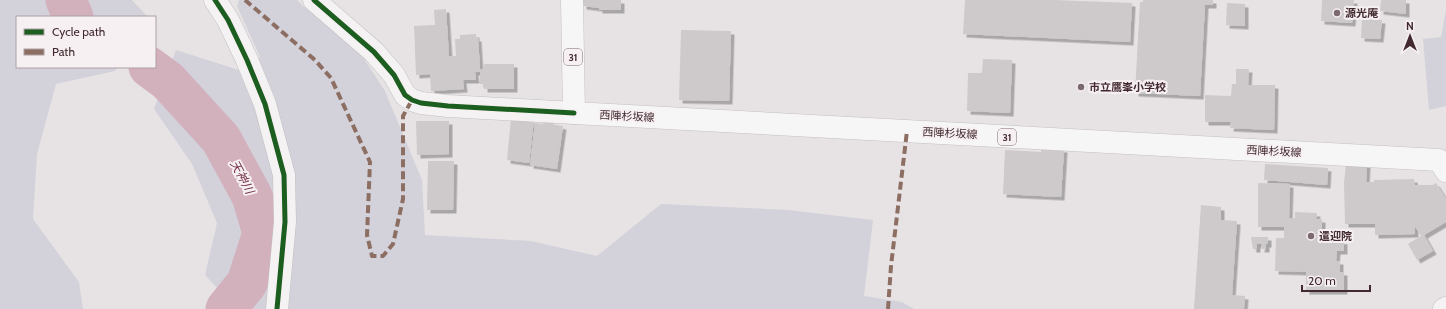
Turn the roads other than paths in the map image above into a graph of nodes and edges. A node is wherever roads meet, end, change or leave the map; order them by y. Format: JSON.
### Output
{"nodes":[{"id":1,"x":214,"y":0,"type":"edge"},
{"id":2,"x":314,"y":0,"type":"edge"},
{"id":3,"x":572,"y":0,"type":"edge"},
{"id":4,"x":574,"y":113,"type":"junction"},
{"id":5,"x":1444,"y":162,"type":"edge"},
{"id":6,"x":277,"y":309,"type":"edge"}],
"edges":[{"from":1,"to":6,"type":"street"},
{"from":2,"to":4,"type":"street"},
{"from":3,"to":4,"type":"main road","number":"31"},
{"from":4,"to":5,"type":"main road","name":"西陣杉坂線","number":"31"}]}
